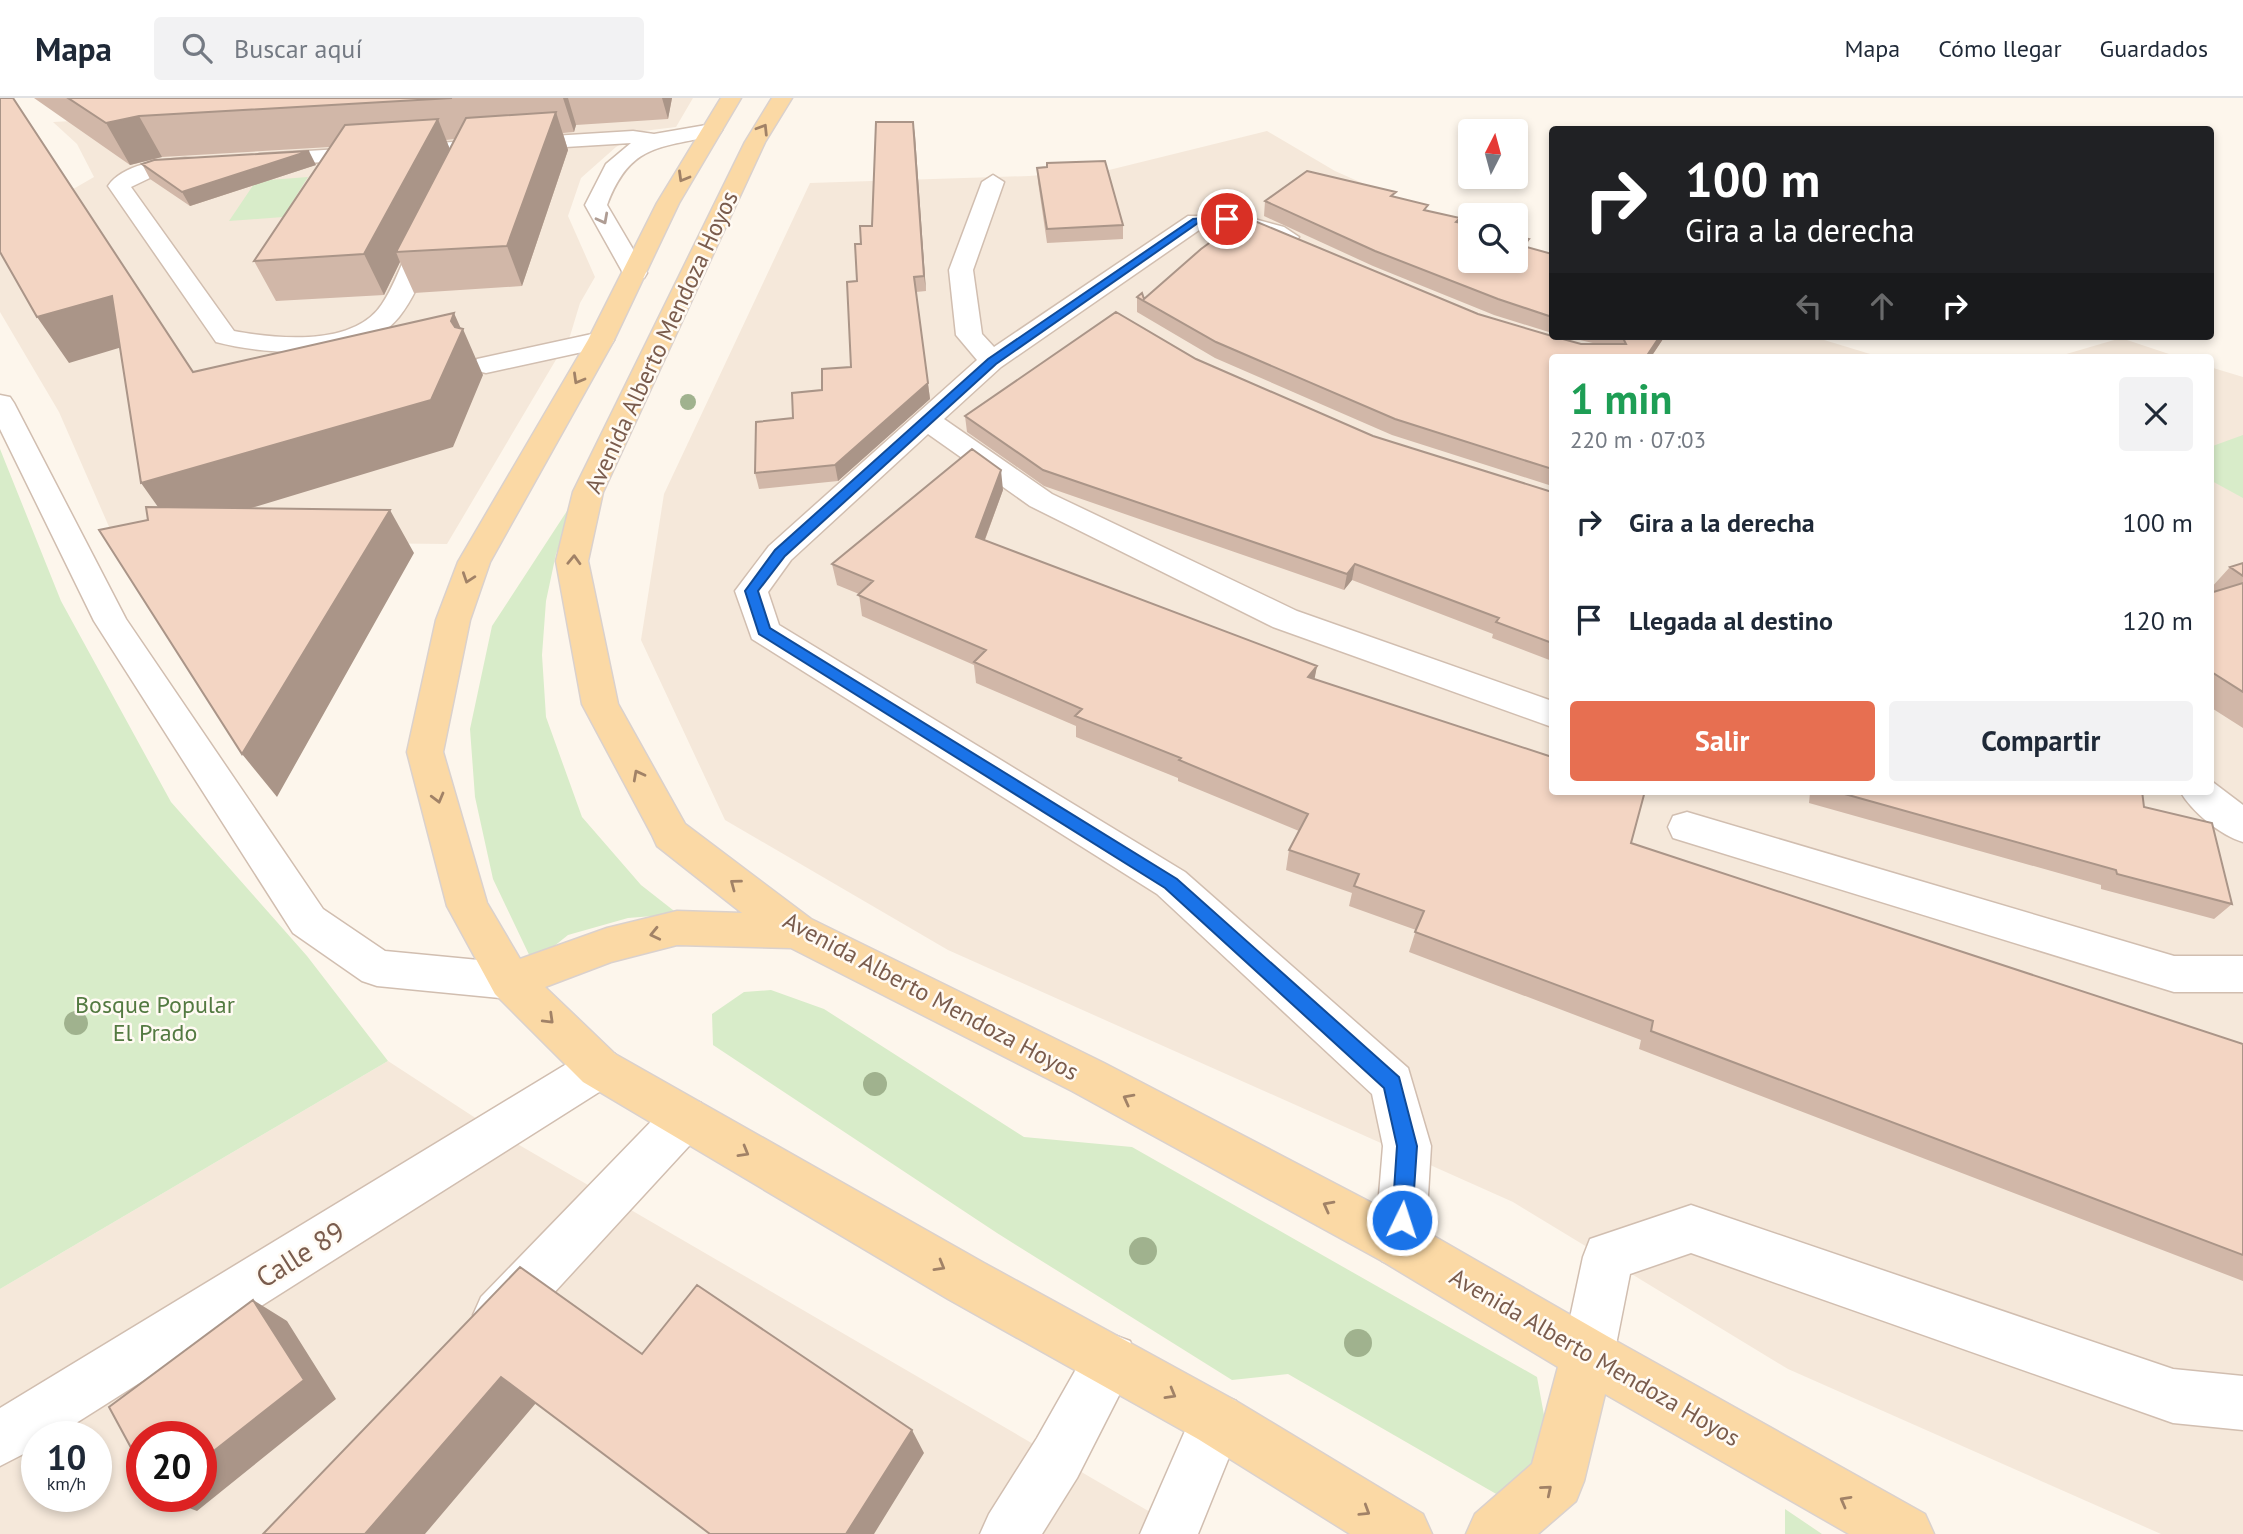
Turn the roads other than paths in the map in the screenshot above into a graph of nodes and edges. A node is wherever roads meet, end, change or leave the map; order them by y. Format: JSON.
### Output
{"nodes":[{"id":1,"x":731,"y":98,"type":"edge"},
{"id":2,"x":782,"y":98,"type":"edge"},
{"id":3,"x":712,"y":130,"type":"junction"},
{"id":4,"x":652,"y":140,"type":"junction"},
{"id":5,"x":471,"y":147,"type":"junction"},
{"id":6,"x":242,"y":161,"type":"edge"},
{"id":7,"x":215,"y":163,"type":"edge"},
{"id":8,"x":460,"y":171,"type":"edge"},
{"id":9,"x":992,"y":182,"type":"dead end"},
{"id":10,"x":442,"y":207,"type":"edge"},
{"id":11,"x":1306,"y":246,"type":"edge"},
{"id":12,"x":635,"y":273,"type":"junction"},
{"id":13,"x":1085,"y":295,"type":"junction"},
{"id":14,"x":1109,"y":309,"type":"dead end"},
{"id":15,"x":601,"y":340,"type":"junction"},
{"id":16,"x":992,"y":361,"type":"junction"},
{"id":17,"x":486,"y":365,"type":"dead end"},
{"id":18,"x":0,"y":404,"type":"edge"},
{"id":19,"x":928,"y":421,"type":"junction"},
{"id":20,"x":1549,"y":713,"type":"edge"},
{"id":21,"x":2204,"y":795,"type":"edge"},
{"id":22,"x":1686,"y":827,"type":"dead end"},
{"id":23,"x":2243,"y":827,"type":"edge"},
{"id":24,"x":796,"y":931,"type":"junction"},
{"id":25,"x":2243,"y":974,"type":"edge"},
{"id":26,"x":510,"y":981,"type":"junction"},
{"id":27,"x":599,"y":1068,"type":"junction"},
{"id":28,"x":685,"y":1118,"type":"junction"},
{"id":29,"x":1400,"y":1244,"type":"junction"},
{"id":30,"x":468,"y":1347,"type":"edge"},
{"id":31,"x":1588,"y":1356,"type":"junction"},
{"id":32,"x":1111,"y":1360,"type":"junction"},
{"id":33,"x":2243,"y":1403,"type":"edge"},
{"id":34,"x":1217,"y":1420,"type":"junction"},
{"id":35,"x":0,"y":1439,"type":"edge"},
{"id":36,"x":1009,"y":1534,"type":"edge"},
{"id":37,"x":1169,"y":1534,"type":"edge"},
{"id":38,"x":1403,"y":1534,"type":"edge"},
{"id":39,"x":1495,"y":1534,"type":"edge"},
{"id":40,"x":1905,"y":1534,"type":"edge"}],
"edges":[{"from":1,"to":3,"type":"main road","name":"Avenida Alberto Mendoza Hoyos"},
{"from":24,"to":2,"type":"main road","name":"Avenida Alberto Mendoza Hoyos","one_way":true},
{"from":3,"to":4,"type":"street"},
{"from":3,"to":12,"type":"main road","name":"Avenida Alberto Mendoza Hoyos","one_way":true},
{"from":4,"to":5,"type":"street"},
{"from":4,"to":12,"type":"street","one_way":true},
{"from":5,"to":6,"type":"street"},
{"from":5,"to":8,"type":"street"},
{"from":7,"to":10,"type":"street"},
{"from":9,"to":16,"type":"street"},
{"from":11,"to":13,"type":"street"},
{"from":12,"to":15,"type":"main road","name":"Avenida Alberto Mendoza Hoyos"},
{"from":13,"to":14,"type":"street"},
{"from":13,"to":16,"type":"street"},
{"from":15,"to":17,"type":"street"},
{"from":15,"to":26,"type":"main road","name":"Avenida Alberto Mendoza Hoyos","one_way":true},
{"from":16,"to":19,"type":"street"},
{"from":18,"to":26,"type":"street"},
{"from":19,"to":20,"type":"street"},
{"from":19,"to":29,"type":"street"},
{"from":21,"to":23,"type":"street"},
{"from":22,"to":25,"type":"street"},
{"from":24,"to":26,"type":"main road","one_way":true},
{"from":29,"to":24,"type":"main road","name":"Avenida Alberto Mendoza Hoyos","one_way":true},
{"from":26,"to":27,"type":"main road","name":"Avenida Alberto Mendoza Hoyos","one_way":true},
{"from":27,"to":28,"type":"main road","name":"Avenida Alberto Mendoza Hoyos"},
{"from":27,"to":35,"type":"street","name":"Calle 89"},
{"from":28,"to":30,"type":"street"},
{"from":28,"to":32,"type":"main road","name":"Avenida Alberto Mendoza Hoyos","one_way":true},
{"from":29,"to":31,"type":"main road","name":"Avenida Alberto Mendoza Hoyos"},
{"from":31,"to":33,"type":"street"},
{"from":39,"to":31,"type":"main road","one_way":true},
{"from":40,"to":31,"type":"main road","name":"Avenida Alberto Mendoza Hoyos","one_way":true},
{"from":32,"to":34,"type":"main road","name":"Avenida Alberto Mendoza Hoyos","one_way":true},
{"from":32,"to":36,"type":"street"},
{"from":34,"to":37,"type":"street"},
{"from":34,"to":38,"type":"main road","name":"Avenida Alberto Mendoza Hoyos","one_way":true}]}
